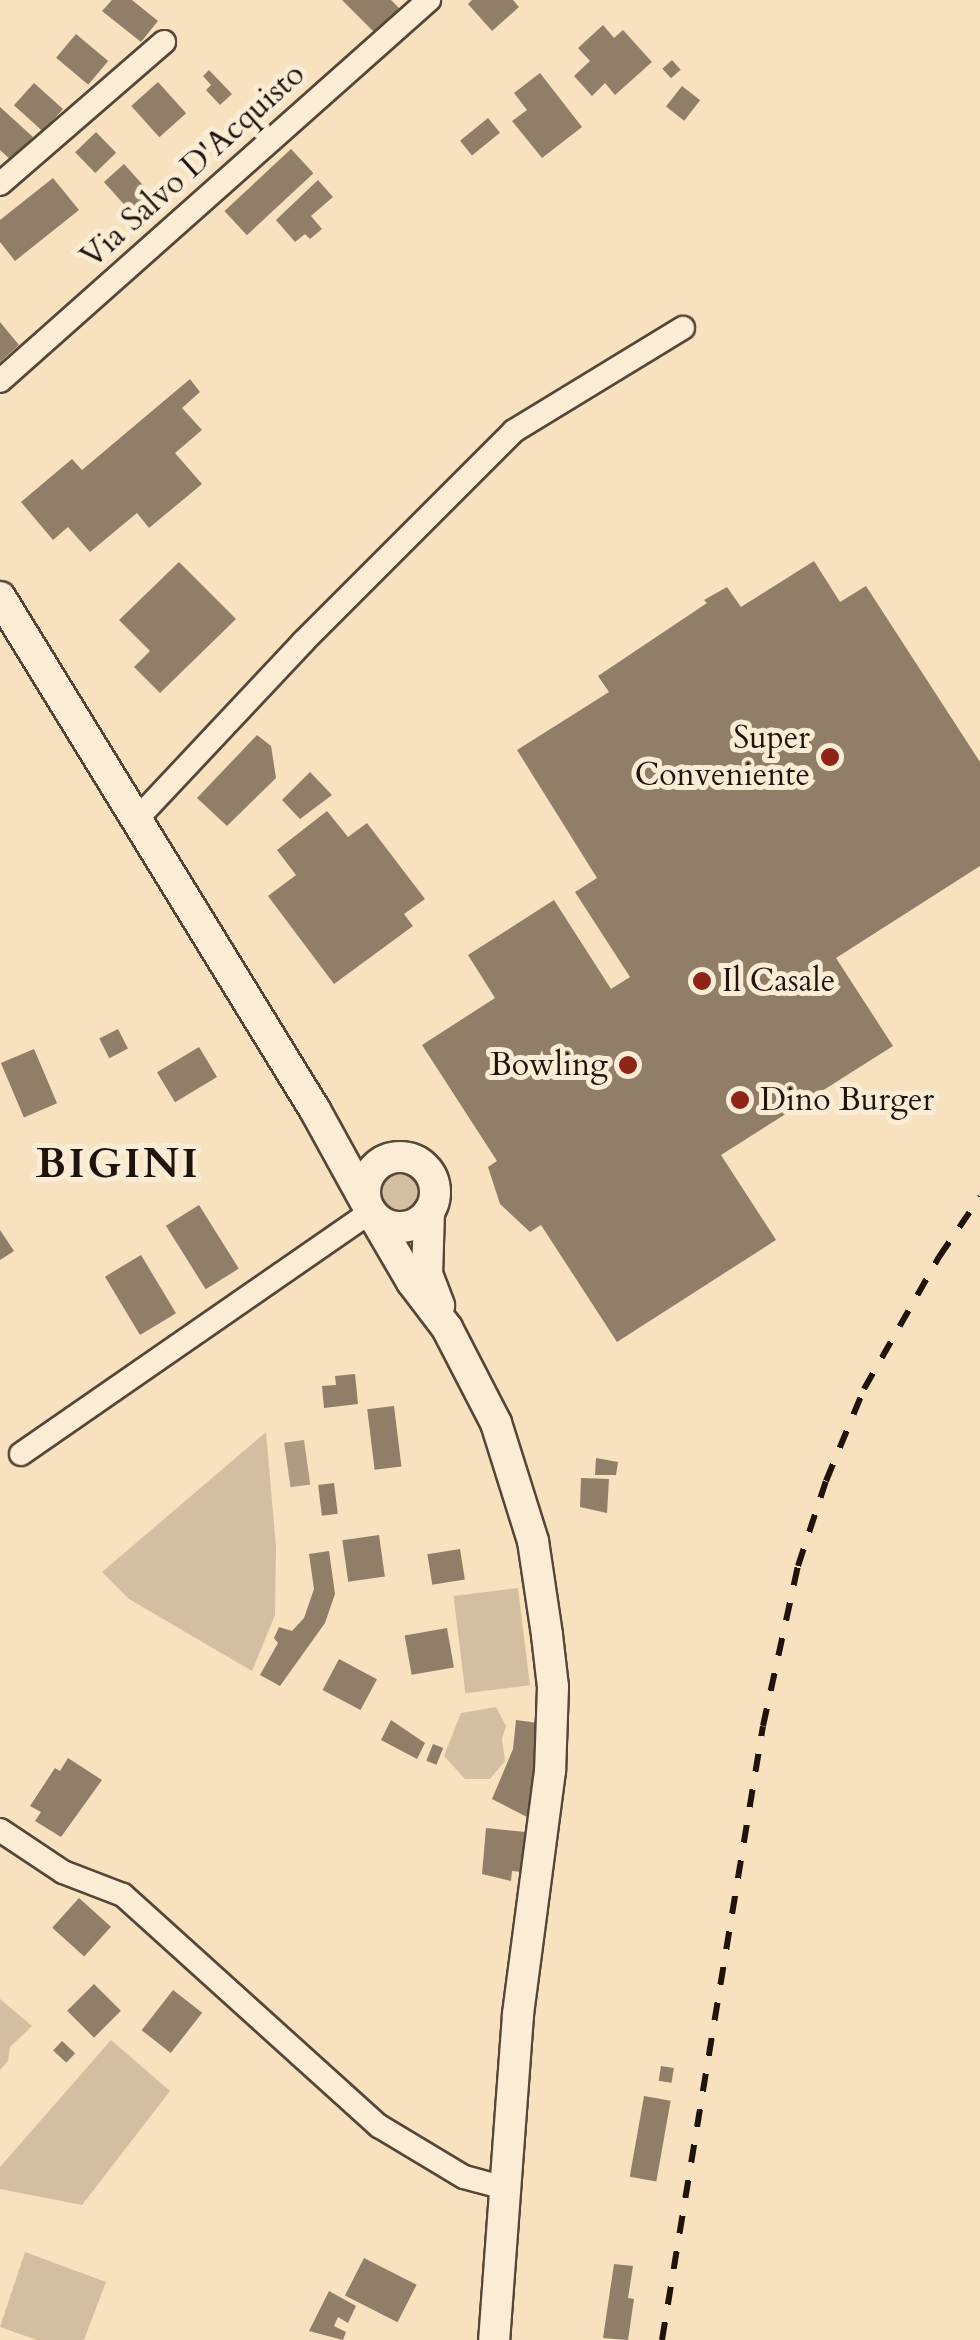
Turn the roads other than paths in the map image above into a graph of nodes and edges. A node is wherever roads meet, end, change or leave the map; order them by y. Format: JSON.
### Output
{"nodes":[{"id":1,"x":429,"y":0,"type":"edge"},
{"id":2,"x":164,"y":42,"type":"dead end"},
{"id":3,"x":0,"y":184,"type":"edge"},
{"id":4,"x":683,"y":328,"type":"dead end"},
{"id":5,"x":0,"y":381,"type":"edge"},
{"id":6,"x":0,"y":597,"type":"edge"},
{"id":7,"x":136,"y":820,"type":"junction"},
{"id":8,"x":315,"y":1110,"type":"junction"},
{"id":9,"x":385,"y":1160,"type":"junction"},
{"id":10,"x":370,"y":1210,"type":"junction"},
{"id":11,"x":429,"y":1212,"type":"junction"},
{"id":12,"x":446,"y":1328,"type":"junction"},
{"id":13,"x":20,"y":1454,"type":"dead end"},
{"id":14,"x":0,"y":1830,"type":"edge"},
{"id":15,"x":505,"y":2188,"type":"junction"},
{"id":16,"x":494,"y":2340,"type":"edge"}],
"edges":[{"from":1,"to":5,"type":"street","name":"Via Salvo D'Acquisto"},
{"from":2,"to":3,"type":"street"},
{"from":4,"to":7,"type":"street"},
{"from":6,"to":7,"type":"main road"},
{"from":7,"to":8,"type":"main road"},
{"from":8,"to":9,"type":"main road"},
{"from":8,"to":10,"type":"main road"},
{"from":9,"to":10,"type":"main road"},
{"from":9,"to":11,"type":"main road"},
{"from":10,"to":11,"type":"main road"},
{"from":10,"to":12,"type":"main road"},
{"from":10,"to":13,"type":"street"},
{"from":11,"to":12,"type":"main road"},
{"from":12,"to":15,"type":"main road"},
{"from":14,"to":15,"type":"street"},
{"from":15,"to":16,"type":"main road"}]}
